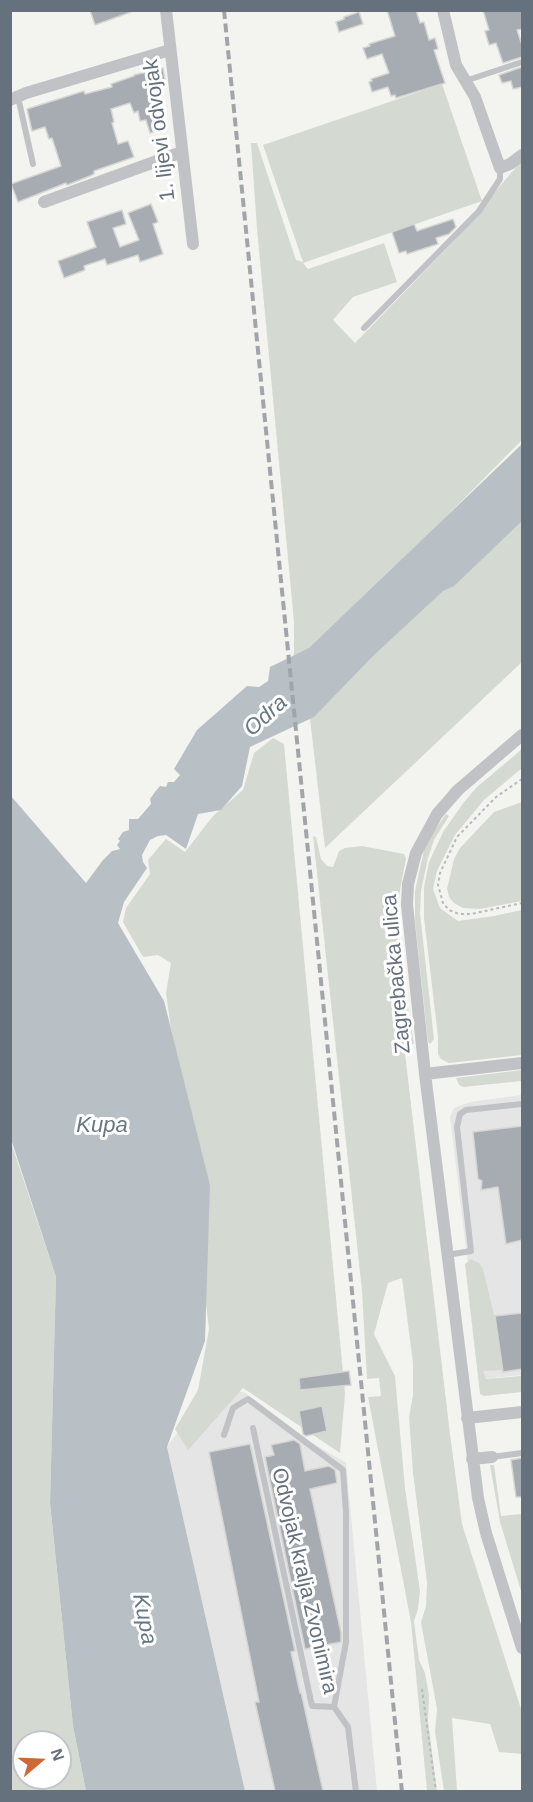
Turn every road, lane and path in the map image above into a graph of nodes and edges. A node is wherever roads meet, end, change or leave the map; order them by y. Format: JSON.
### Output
{"nodes":[{"id":1,"x":166,"y":10,"type":"edge"},
{"id":2,"x":443,"y":10,"type":"edge"},
{"id":3,"x":170,"y":50,"type":"junction"},
{"id":4,"x":522,"y":62,"type":"edge"},
{"id":5,"x":465,"y":81,"type":"junction"},
{"id":6,"x":14,"y":98,"type":"edge"},
{"id":7,"x":182,"y":152,"type":"junction"},
{"id":8,"x":522,"y":155,"type":"edge"},
{"id":9,"x":33,"y":164,"type":"dead end"},
{"id":10,"x":500,"y":168,"type":"junction"},
{"id":11,"x":44,"y":202,"type":"dead end"},
{"id":12,"x":193,"y":244,"type":"dead end"},
{"id":13,"x":364,"y":328,"type":"dead end"},
{"id":14,"x":522,"y":735,"type":"edge"},
{"id":15,"x":522,"y":779,"type":"edge"},
{"id":16,"x":522,"y":903,"type":"edge"},
{"id":17,"x":522,"y":1063,"type":"edge"},
{"id":18,"x":425,"y":1074,"type":"junction"},
{"id":19,"x":522,"y":1104,"type":"edge"},
{"id":20,"x":447,"y":1255,"type":"junction"},
{"id":21,"x":522,"y":1412,"type":"edge"},
{"id":22,"x":467,"y":1418,"type":"junction"},
{"id":23,"x":253,"y":1428,"type":"dead end"},
{"id":24,"x":224,"y":1436,"type":"dead end"},
{"id":25,"x":522,"y":1453,"type":"edge"},
{"id":26,"x":492,"y":1457,"type":"joint"},
{"id":27,"x":472,"y":1459,"type":"junction"},
{"id":28,"x":522,"y":1648,"type":"edge"},
{"id":29,"x":422,"y":1689,"type":"dead end"},
{"id":30,"x":334,"y":1707,"type":"junction"},
{"id":31,"x":356,"y":1791,"type":"edge"},
{"id":32,"x":436,"y":1791,"type":"edge"}],
"edges":[{"from":1,"to":3,"type":"street","name":"1. lijevi odvojak"},
{"from":2,"to":5,"type":"street"},
{"from":3,"to":6,"type":"street"},
{"from":3,"to":7,"type":"street","name":"1. lijevi odvojak"},
{"from":4,"to":5,"type":"lane"},
{"from":5,"to":10,"type":"street"},
{"from":6,"to":9,"type":"lane"},
{"from":7,"to":11,"type":"street"},
{"from":7,"to":12,"type":"street","name":"1. lijevi odvojak"},
{"from":8,"to":10,"type":"street"},
{"from":10,"to":13,"type":"lane"},
{"from":14,"to":18,"type":"street","name":"Zagrebačka ulica"},
{"from":15,"to":16,"type":"path"},
{"from":17,"to":18,"type":"street","name":"Zagrebačka ulica"},
{"from":18,"to":20,"type":"street","name":"Zagrebačka ulica"},
{"from":19,"to":20,"type":"lane"},
{"from":20,"to":22,"type":"street","name":"Zagrebačka ulica"},
{"from":21,"to":22,"type":"street"},
{"from":22,"to":27,"type":"street","name":"Zagrebačka ulica"},
{"from":23,"to":30,"type":"lane","name":"Odvojak kralja Zvonimira"},
{"from":24,"to":30,"type":"lane"},
{"from":25,"to":26,"type":"lane"},
{"from":26,"to":27,"type":"street"},
{"from":27,"to":28,"type":"street","name":"Zagrebačka ulica"},
{"from":29,"to":32,"type":"path"},
{"from":30,"to":31,"type":"lane","name":"Odvojak kralja Zvonimira"}]}
